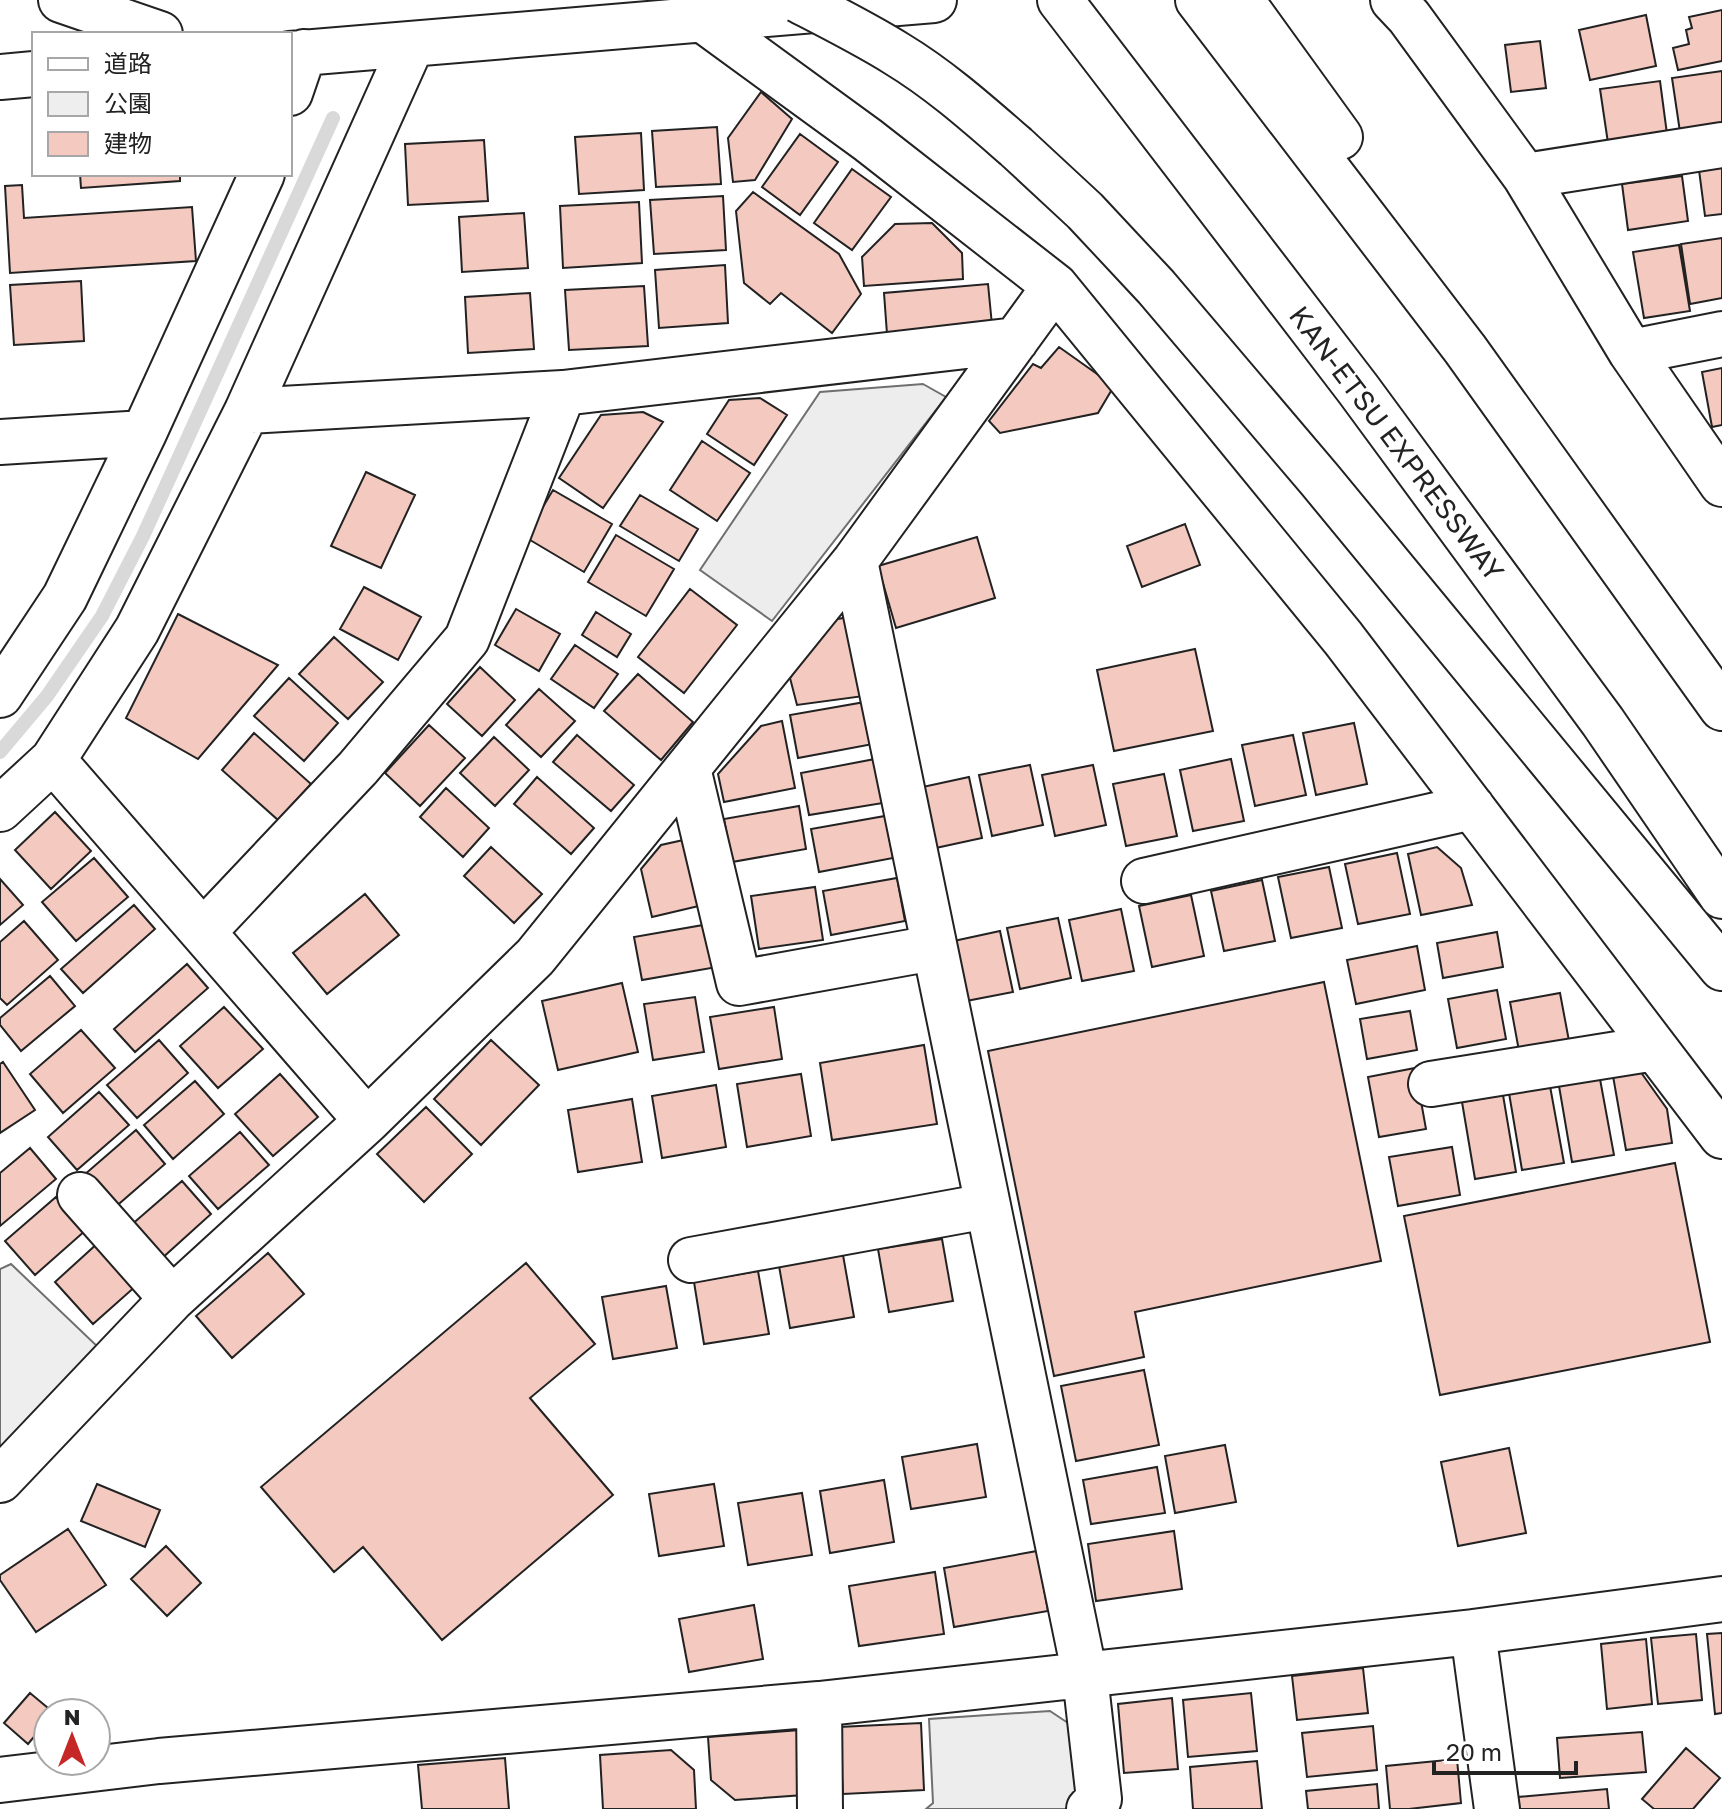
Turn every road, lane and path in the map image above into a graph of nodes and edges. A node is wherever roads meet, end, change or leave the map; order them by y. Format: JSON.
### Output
{"nodes":[{"id":1,"x":61,"y":0,"type":"edge"},
{"id":2,"x":798,"y":0,"type":"edge"},
{"id":3,"x":934,"y":0,"type":"edge"},
{"id":4,"x":1393,"y":0,"type":"edge"},
{"id":5,"x":1218,"y":7,"type":"edge"},
{"id":6,"x":1072,"y":15,"type":"edge"},
{"id":7,"x":702,"y":19,"type":"junction"},
{"id":8,"x":154,"y":32,"type":"edge"},
{"id":9,"x":412,"y":44,"type":"junction"},
{"id":10,"x":297,"y":53,"type":"edge"},
{"id":11,"x":32,"y":74,"type":"edge"},
{"id":12,"x":0,"y":77,"type":"edge"},
{"id":13,"x":292,"y":82,"type":"edge"},
{"id":14,"x":1722,"y":145,"type":"edge"},
{"id":15,"x":261,"y":176,"type":"edge"},
{"id":16,"x":1525,"y":176,"type":"junction"},
{"id":17,"x":1055,"y":286,"type":"junction"},
{"id":18,"x":1722,"y":334,"type":"edge"},
{"id":19,"x":1016,"y":340,"type":"junction"},
{"id":20,"x":1631,"y":352,"type":"junction"},
{"id":21,"x":563,"y":393,"type":"junction"},
{"id":22,"x":247,"y":411,"type":"junction"},
{"id":23,"x":144,"y":433,"type":"junction"},
{"id":24,"x":0,"y":442,"type":"edge"},
{"id":25,"x":1722,"y":484,"type":"edge"},
{"id":26,"x":855,"y":561,"type":"junction"},
{"id":27,"x":1692,"y":664,"type":"junction"},
{"id":28,"x":0,"y":695,"type":"edge"},
{"id":29,"x":1722,"y":708,"type":"edge"},
{"id":30,"x":53,"y":760,"type":"junction"},
{"id":31,"x":688,"y":768,"type":"junction"},
{"id":32,"x":1472,"y":807,"type":"junction"},
{"id":33,"x":0,"y":809,"type":"edge"},
{"id":34,"x":1144,"y":881,"type":"dead end"},
{"id":35,"x":1722,"y":896,"type":"edge"},
{"id":36,"x":203,"y":932,"type":"junction"},
{"id":37,"x":933,"y":948,"type":"junction"},
{"id":38,"x":1722,"y":968,"type":"edge"},
{"id":39,"x":1655,"y":1048,"type":"junction"},
{"id":40,"x":1431,"y":1084,"type":"dead end"},
{"id":41,"x":367,"y":1121,"type":"junction"},
{"id":42,"x":1722,"y":1136,"type":"edge"},
{"id":43,"x":80,"y":1195,"type":"dead end"},
{"id":44,"x":987,"y":1206,"type":"junction"},
{"id":45,"x":691,"y":1260,"type":"dead end"},
{"id":46,"x":172,"y":1299,"type":"junction"},
{"id":47,"x":0,"y":1480,"type":"edge"},
{"id":48,"x":1722,"y":1599,"type":"edge"},
{"id":49,"x":1473,"y":1632,"type":"junction"},
{"id":50,"x":1085,"y":1676,"type":"junction"},
{"id":51,"x":819,"y":1704,"type":"junction"},
{"id":52,"x":0,"y":1780,"type":"edge"},
{"id":53,"x":1100,"y":1806,"type":"edge"},
{"id":54,"x":820,"y":1809,"type":"edge"},
{"id":55,"x":1497,"y":1809,"type":"edge"}],
"edges":[{"from":1,"to":8,"type":"main road"},
{"from":2,"to":38,"type":"main road","bridge":true},
{"from":3,"to":7,"type":"main road"},
{"from":4,"to":16,"type":"main road"},
{"from":5,"to":27,"type":"main road"},
{"from":5,"to":27,"type":"main road"},
{"from":6,"to":35,"type":"main road","name":"KAN-ETSU EXPRESSWAY"},
{"from":7,"to":9,"type":"main road"},
{"from":7,"to":17,"type":"main road"},
{"from":9,"to":10,"type":"main road"},
{"from":9,"to":22,"type":"main road"},
{"from":10,"to":13,"type":"main road"},
{"from":11,"to":12,"type":"main road"},
{"from":14,"to":16,"type":"main road"},
{"from":15,"to":23,"type":"main road"},
{"from":16,"to":20,"type":"main road"},
{"from":17,"to":19,"type":"main road"},
{"from":17,"to":32,"type":"main road"},
{"from":18,"to":20,"type":"main road"},
{"from":19,"to":21,"type":"main road"},
{"from":19,"to":26,"type":"main road"},
{"from":20,"to":25,"type":"main road"},
{"from":21,"to":22,"type":"main road"},
{"from":21,"to":36,"type":"main road"},
{"from":22,"to":30,"type":"main road"},
{"from":23,"to":24,"type":"main road"},
{"from":23,"to":28,"type":"main road"},
{"from":26,"to":31,"type":"main road"},
{"from":26,"to":37,"type":"main road"},
{"from":27,"to":29,"type":"main road"},
{"from":30,"to":33,"type":"main road"},
{"from":30,"to":36,"type":"main road"},
{"from":31,"to":37,"type":"main road"},
{"from":31,"to":41,"type":"main road"},
{"from":32,"to":34,"type":"main road"},
{"from":32,"to":39,"type":"main road"},
{"from":36,"to":41,"type":"main road"},
{"from":37,"to":44,"type":"main road"},
{"from":39,"to":40,"type":"main road"},
{"from":39,"to":42,"type":"main road"},
{"from":41,"to":46,"type":"main road"},
{"from":43,"to":46,"type":"main road"},
{"from":44,"to":45,"type":"main road"},
{"from":44,"to":50,"type":"main road"},
{"from":46,"to":47,"type":"main road"},
{"from":48,"to":49,"type":"main road"},
{"from":49,"to":50,"type":"main road"},
{"from":49,"to":55,"type":"main road"},
{"from":50,"to":51,"type":"main road"},
{"from":50,"to":53,"type":"main road"},
{"from":51,"to":52,"type":"main road"},
{"from":51,"to":54,"type":"main road"}]}
